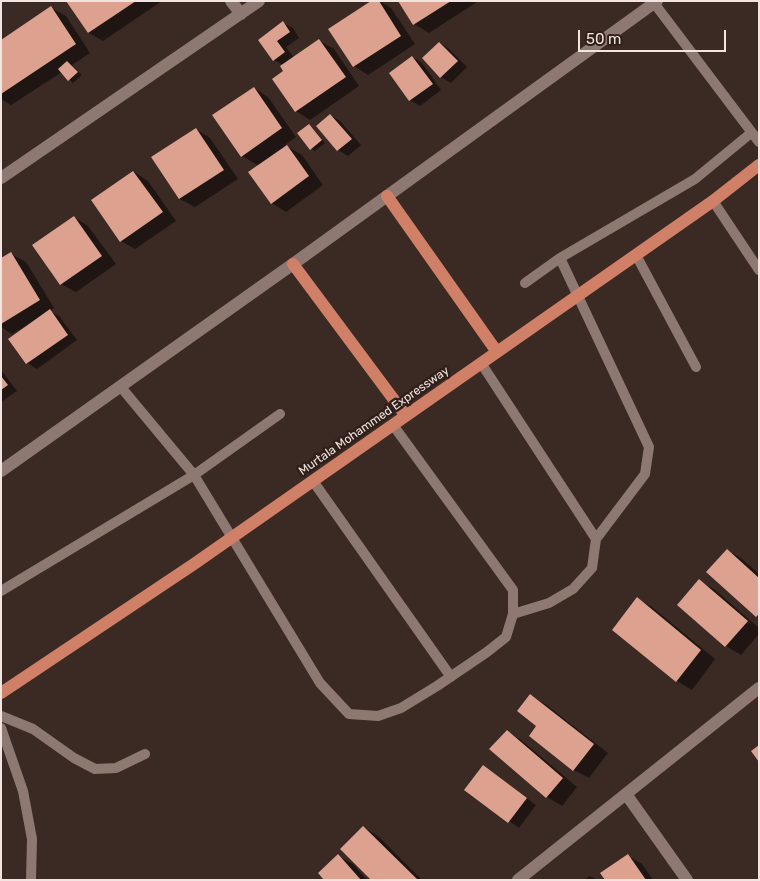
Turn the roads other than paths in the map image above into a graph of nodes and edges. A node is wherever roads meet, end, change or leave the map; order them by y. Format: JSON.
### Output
{"nodes":[{"id":1,"x":231,"y":1,"type":"edge"},
{"id":2,"x":259,"y":1,"type":"edge"},
{"id":3,"x":656,"y":2,"type":"edge"},
{"id":4,"x":241,"y":14,"type":"junction"},
{"id":5,"x":752,"y":134,"type":"junction"},
{"id":6,"x":759,"y":142,"type":"edge"},
{"id":7,"x":759,"y":165,"type":"edge"},
{"id":8,"x":1,"y":178,"type":"edge"},
{"id":9,"x":387,"y":196,"type":"junction"},
{"id":10,"x":713,"y":201,"type":"junction"},
{"id":11,"x":636,"y":255,"type":"junction"},
{"id":12,"x":560,"y":258,"type":"junction"},
{"id":13,"x":293,"y":264,"type":"junction"},
{"id":14,"x":759,"y":270,"type":"edge"},
{"id":15,"x":525,"y":283,"type":"dead end"},
{"id":16,"x":578,"y":295,"type":"junction"},
{"id":17,"x":497,"y":352,"type":"junction"},
{"id":18,"x":481,"y":363,"type":"junction"},
{"id":19,"x":696,"y":366,"type":"dead end"},
{"id":20,"x":120,"y":386,"type":"junction"},
{"id":21,"x":280,"y":414,"type":"dead end"},
{"id":22,"x":406,"y":416,"type":"junction"},
{"id":23,"x":393,"y":425,"type":"junction"},
{"id":24,"x":1,"y":470,"type":"edge"},
{"id":25,"x":194,"y":475,"type":"junction"},
{"id":26,"x":313,"y":481,"type":"junction"},
{"id":27,"x":231,"y":538,"type":"junction"},
{"id":28,"x":596,"y":539,"type":"junction"},
{"id":29,"x":1,"y":591,"type":"edge"},
{"id":30,"x":513,"y":614,"type":"junction"},
{"id":31,"x":451,"y":677,"type":"junction"},
{"id":32,"x":759,"y":688,"type":"edge"},
{"id":33,"x":1,"y":693,"type":"edge"},
{"id":34,"x":1,"y":716,"type":"edge"},
{"id":35,"x":1,"y":728,"type":"edge"},
{"id":36,"x":145,"y":754,"type":"dead end"},
{"id":37,"x":626,"y":794,"type":"junction"},
{"id":38,"x":31,"y":880,"type":"edge"},
{"id":39,"x":518,"y":880,"type":"edge"},
{"id":40,"x":687,"y":880,"type":"edge"}],
"edges":[{"from":1,"to":4,"type":"main road"},
{"from":2,"to":4,"type":"main road"},
{"from":3,"to":5,"type":"lane"},
{"from":3,"to":9,"type":"main road"},
{"from":4,"to":8,"type":"main road"},
{"from":5,"to":6,"type":"lane"},
{"from":5,"to":12,"type":"lane"},
{"from":7,"to":10,"type":"main road","name":"Murtala Mohammed Expressway"},
{"from":9,"to":13,"type":"main road"},
{"from":9,"to":17,"type":"main road"},
{"from":10,"to":11,"type":"main road","name":"Murtala Mohammed Expressway"},
{"from":10,"to":14,"type":"lane"},
{"from":11,"to":16,"type":"main road","name":"Murtala Mohammed Expressway"},
{"from":11,"to":19,"type":"lane"},
{"from":12,"to":15,"type":"lane"},
{"from":12,"to":16,"type":"lane"},
{"from":13,"to":20,"type":"main road"},
{"from":13,"to":22,"type":"main road"},
{"from":16,"to":17,"type":"main road","name":"Murtala Mohammed Expressway"},
{"from":16,"to":28,"type":"lane"},
{"from":17,"to":18,"type":"main road","name":"Murtala Mohammed Expressway"},
{"from":18,"to":22,"type":"main road","name":"Murtala Mohammed Expressway"},
{"from":18,"to":28,"type":"lane"},
{"from":20,"to":24,"type":"main road"},
{"from":20,"to":25,"type":"lane"},
{"from":21,"to":25,"type":"lane"},
{"from":22,"to":23,"type":"main road","name":"Murtala Mohammed Expressway"},
{"from":23,"to":26,"type":"main road","name":"Murtala Mohammed Expressway"},
{"from":23,"to":30,"type":"lane"},
{"from":25,"to":27,"type":"lane"},
{"from":25,"to":29,"type":"lane"},
{"from":26,"to":27,"type":"main road","name":"Murtala Mohammed Expressway"},
{"from":26,"to":31,"type":"lane"},
{"from":27,"to":31,"type":"lane"},
{"from":27,"to":33,"type":"main road","name":"Murtala Mohammed Expressway"},
{"from":28,"to":30,"type":"lane"},
{"from":30,"to":31,"type":"lane"},
{"from":32,"to":37,"type":"main road"},
{"from":34,"to":36,"type":"lane"},
{"from":35,"to":38,"type":"lane"},
{"from":37,"to":39,"type":"main road"},
{"from":37,"to":40,"type":"main road"}]}
